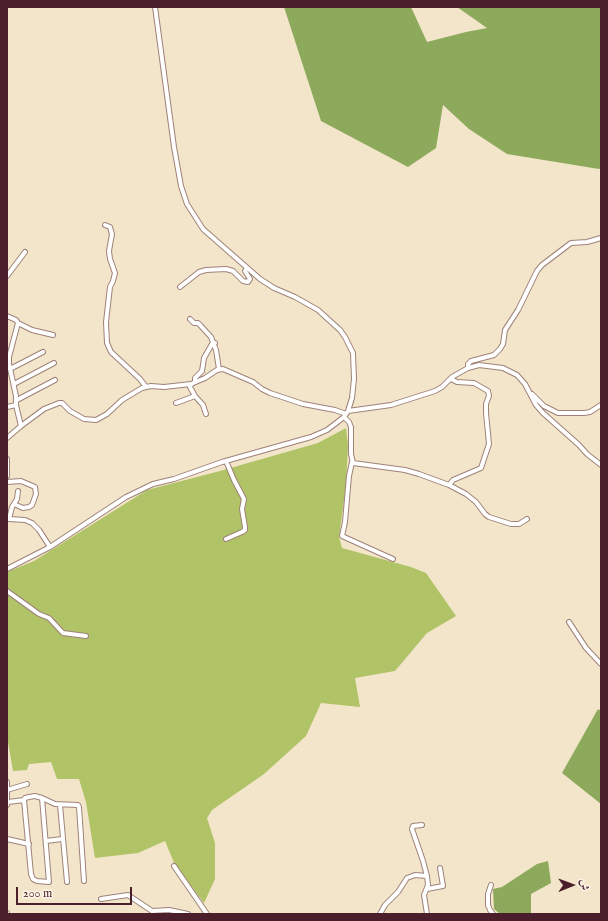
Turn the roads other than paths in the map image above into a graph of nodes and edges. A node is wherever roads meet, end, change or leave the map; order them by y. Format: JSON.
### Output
{"nodes":[{"id":1,"x":155,"y":7,"type":"edge"},
{"id":2,"x":105,"y":225,"type":"dead end"},
{"id":3,"x":601,"y":238,"type":"edge"},
{"id":4,"x":25,"y":252,"type":"dead end"},
{"id":5,"x":247,"y":268,"type":"junction"},
{"id":6,"x":9,"y":269,"type":"edge"},
{"id":7,"x":7,"y":276,"type":"edge"},
{"id":8,"x":180,"y":288,"type":"dead end"},
{"id":9,"x":7,"y":316,"type":"edge"},
{"id":10,"x":190,"y":319,"type":"dead end"},
{"id":11,"x":18,"y":323,"type":"junction"},
{"id":12,"x":52,"y":335,"type":"dead end"},
{"id":13,"x":215,"y":342,"type":"junction"},
{"id":14,"x":43,"y":352,"type":"dead end"},
{"id":15,"x":54,"y":363,"type":"dead end"},
{"id":16,"x":468,"y":368,"type":"junction"},
{"id":17,"x":10,"y":369,"type":"junction"},
{"id":18,"x":219,"y":369,"type":"junction"},
{"id":19,"x":451,"y":379,"type":"junction"},
{"id":20,"x":55,"y":380,"type":"dead end"},
{"id":21,"x":193,"y":383,"type":"junction"},
{"id":22,"x":14,"y":384,"type":"junction"},
{"id":23,"x":146,"y":387,"type":"junction"},
{"id":24,"x":527,"y":388,"type":"junction"},
{"id":25,"x":195,"y":396,"type":"junction"},
{"id":26,"x":17,"y":400,"type":"junction"},
{"id":27,"x":176,"y":403,"type":"dead end"},
{"id":28,"x":16,"y":405,"type":"junction"},
{"id":29,"x":601,"y":405,"type":"edge"},
{"id":30,"x":7,"y":407,"type":"edge"},
{"id":31,"x":206,"y":414,"type":"dead end"},
{"id":32,"x":346,"y":414,"type":"junction"},
{"id":33,"x":21,"y":426,"type":"junction"},
{"id":34,"x":7,"y":438,"type":"edge"},
{"id":35,"x":7,"y":459,"type":"edge"},
{"id":36,"x":226,"y":461,"type":"junction"},
{"id":37,"x":352,"y":462,"type":"junction"},
{"id":38,"x":601,"y":465,"type":"edge"},
{"id":39,"x":7,"y":476,"type":"edge"},
{"id":40,"x":7,"y":482,"type":"edge"},
{"id":41,"x":449,"y":485,"type":"junction"},
{"id":42,"x":18,"y":491,"type":"dead end"},
{"id":43,"x":14,"y":504,"type":"junction"},
{"id":44,"x":8,"y":519,"type":"edge"},
{"id":45,"x":527,"y":519,"type":"dead end"},
{"id":46,"x":226,"y":539,"type":"dead end"},
{"id":47,"x":50,"y":547,"type":"junction"},
{"id":48,"x":393,"y":560,"type":"dead end"},
{"id":49,"x":8,"y":568,"type":"edge"},
{"id":50,"x":7,"y":591,"type":"edge"},
{"id":51,"x":569,"y":622,"type":"dead end"},
{"id":52,"x":86,"y":636,"type":"dead end"},
{"id":53,"x":601,"y":664,"type":"edge"},
{"id":54,"x":7,"y":782,"type":"edge"},
{"id":55,"x":27,"y":784,"type":"dead end"},
{"id":56,"x":7,"y":790,"type":"edge"},
{"id":57,"x":42,"y":798,"type":"junction"},
{"id":58,"x":24,"y":800,"type":"junction"},
{"id":59,"x":7,"y":804,"type":"edge"},
{"id":60,"x":60,"y":805,"type":"junction"},
{"id":61,"x":422,"y":826,"type":"dead end"},
{"id":62,"x":62,"y":839,"type":"junction"},
{"id":63,"x":7,"y":840,"type":"edge"},
{"id":64,"x":46,"y":841,"type":"junction"},
{"id":65,"x":29,"y":844,"type":"junction"},
{"id":66,"x":174,"y":866,"type":"dead end"},
{"id":67,"x":440,"y":868,"type":"dead end"},
{"id":68,"x":427,"y":876,"type":"junction"},
{"id":69,"x":84,"y":881,"type":"dead end"},
{"id":70,"x":67,"y":882,"type":"dead end"},
{"id":71,"x":491,"y":885,"type":"dead end"},
{"id":72,"x":427,"y":889,"type":"junction"},
{"id":73,"x":101,"y":899,"type":"dead end"},
{"id":74,"x":188,"y":914,"type":"edge"},
{"id":75,"x":207,"y":914,"type":"edge"},
{"id":76,"x":380,"y":914,"type":"edge"},
{"id":77,"x":427,"y":914,"type":"edge"},
{"id":78,"x":493,"y":914,"type":"edge"}],
"edges":[{"from":1,"to":5,"type":"street"},
{"from":2,"to":23,"type":"street"},
{"from":3,"to":16,"type":"street"},
{"from":4,"to":6,"type":"street"},
{"from":5,"to":8,"type":"street"},
{"from":5,"to":32,"type":"street"},
{"from":6,"to":7,"type":"street"},
{"from":9,"to":11,"type":"street"},
{"from":10,"to":13,"type":"street"},
{"from":11,"to":12,"type":"street"},
{"from":11,"to":17,"type":"street"},
{"from":13,"to":18,"type":"street"},
{"from":13,"to":21,"type":"street"},
{"from":14,"to":17,"type":"street"},
{"from":15,"to":22,"type":"street"},
{"from":16,"to":19,"type":"street"},
{"from":16,"to":24,"type":"street"},
{"from":17,"to":22,"type":"street"},
{"from":18,"to":21,"type":"street"},
{"from":18,"to":32,"type":"street"},
{"from":19,"to":32,"type":"street"},
{"from":19,"to":41,"type":"street"},
{"from":20,"to":26,"type":"street"},
{"from":21,"to":23,"type":"street"},
{"from":21,"to":25,"type":"street"},
{"from":22,"to":26,"type":"street"},
{"from":23,"to":33,"type":"street"},
{"from":24,"to":29,"type":"street"},
{"from":24,"to":38,"type":"street"},
{"from":25,"to":27,"type":"street"},
{"from":25,"to":31,"type":"street"},
{"from":26,"to":28,"type":"street"},
{"from":28,"to":30,"type":"street"},
{"from":28,"to":33,"type":"street"},
{"from":32,"to":36,"type":"street"},
{"from":32,"to":37,"type":"street"},
{"from":33,"to":34,"type":"street"},
{"from":35,"to":39,"type":"street"},
{"from":36,"to":46,"type":"street"},
{"from":36,"to":47,"type":"street"},
{"from":37,"to":41,"type":"street"},
{"from":37,"to":48,"type":"street"},
{"from":40,"to":43,"type":"street"},
{"from":41,"to":45,"type":"street"},
{"from":42,"to":43,"type":"street"},
{"from":43,"to":44,"type":"street"},
{"from":44,"to":47,"type":"street"},
{"from":47,"to":49,"type":"street"},
{"from":50,"to":52,"type":"street"},
{"from":51,"to":53,"type":"street"},
{"from":54,"to":56,"type":"street"},
{"from":55,"to":56,"type":"street"},
{"from":56,"to":59,"type":"street"},
{"from":57,"to":58,"type":"street"},
{"from":57,"to":60,"type":"street"},
{"from":57,"to":64,"type":"street"},
{"from":58,"to":59,"type":"street"},
{"from":58,"to":65,"type":"street"},
{"from":60,"to":62,"type":"street"},
{"from":60,"to":69,"type":"street"},
{"from":61,"to":68,"type":"street"},
{"from":62,"to":64,"type":"street"},
{"from":62,"to":70,"type":"street"},
{"from":63,"to":65,"type":"street"},
{"from":64,"to":65,"type":"street"},
{"from":66,"to":75,"type":"street"},
{"from":67,"to":72,"type":"street"},
{"from":68,"to":72,"type":"street"},
{"from":68,"to":76,"type":"street"},
{"from":71,"to":78,"type":"street"},
{"from":72,"to":77,"type":"street"},
{"from":73,"to":74,"type":"street"}]}
